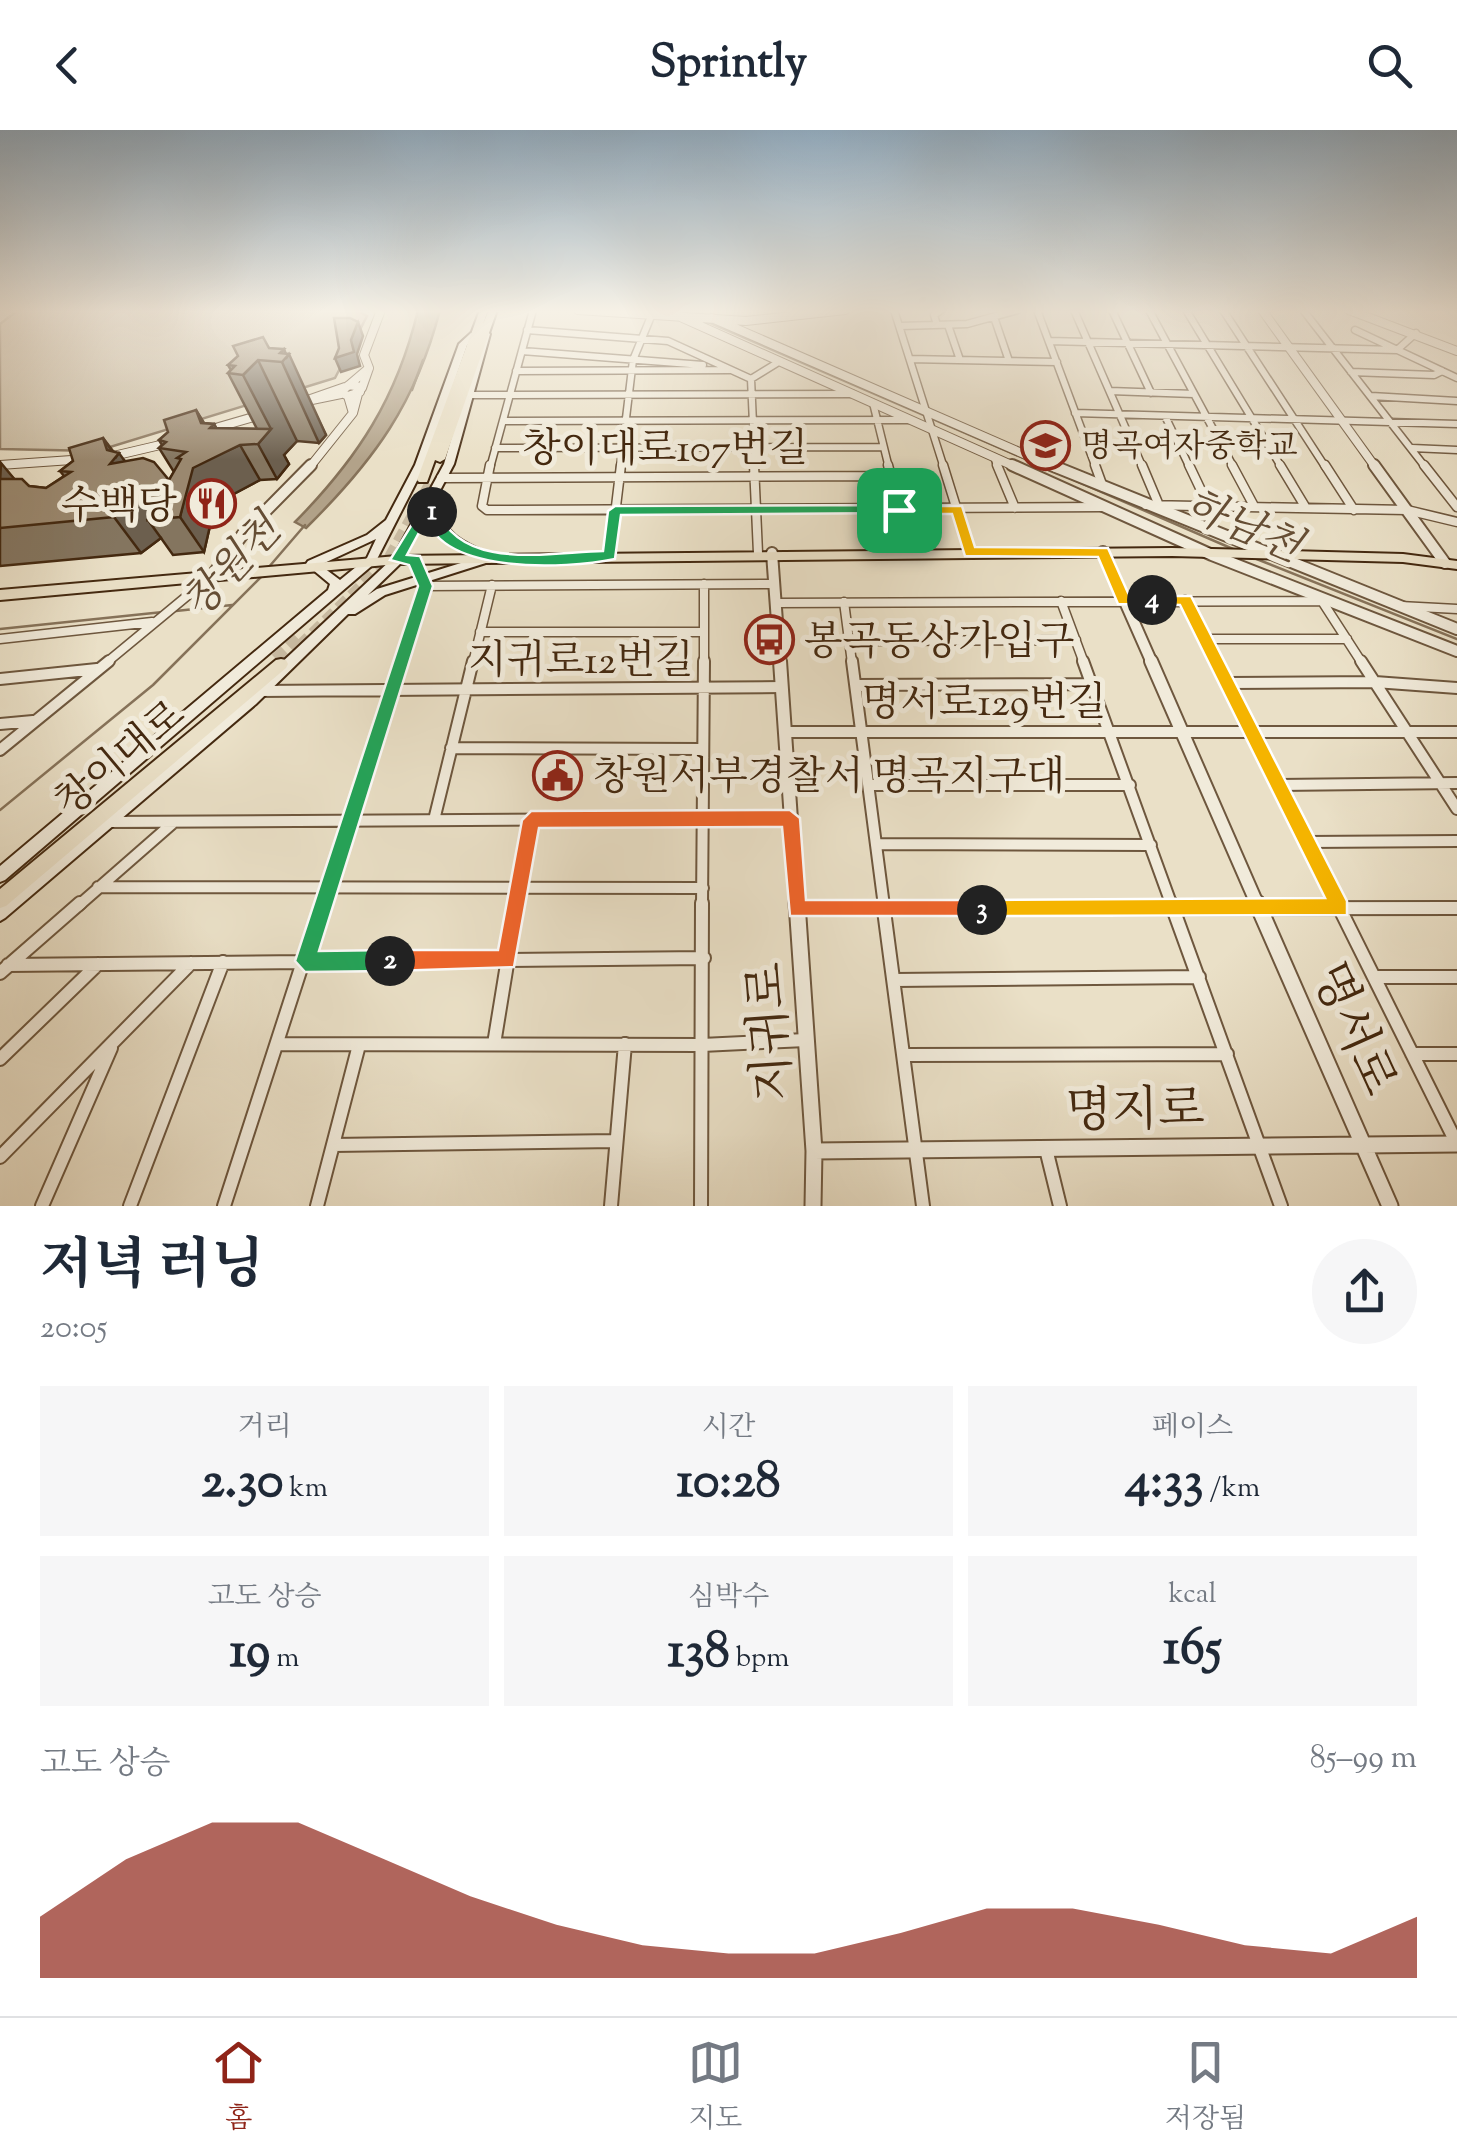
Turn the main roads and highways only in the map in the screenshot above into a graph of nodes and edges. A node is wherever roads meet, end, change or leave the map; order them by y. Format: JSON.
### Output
{"nodes":[{"id":1,"x":460,"y":360,"type":"edge"},
{"id":2,"x":471,"y":360,"type":"edge"},
{"id":3,"x":477,"y":360,"type":"edge"},
{"id":4,"x":429,"y":481,"type":"junction"},
{"id":5,"x":430,"y":500,"type":"junction"},
{"id":6,"x":394,"y":519,"type":"junction"},
{"id":7,"x":488,"y":558,"type":"junction"},
{"id":8,"x":371,"y":560,"type":"junction"},
{"id":9,"x":397,"y":560,"type":"junction"},
{"id":10,"x":309,"y":564,"type":"junction"},
{"id":11,"x":1451,"y":564,"type":"edge"},
{"id":12,"x":214,"y":574,"type":"joint"},
{"id":13,"x":0,"y":595,"type":"edge"},
{"id":14,"x":332,"y":596,"type":"junction"},
{"id":15,"x":327,"y":627,"type":"junction"},
{"id":16,"x":280,"y":657,"type":"junction"},
{"id":17,"x":0,"y":874,"type":"edge"},
{"id":18,"x":0,"y":890,"type":"edge"},
{"id":19,"x":0,"y":900,"type":"edge"},
{"id":20,"x":0,"y":912,"type":"edge"}],
"edges":[{"from":1,"to":4,"type":"main road"},
{"from":2,"to":4,"type":"main road"},
{"from":3,"to":4,"type":"main road"},
{"from":4,"to":5,"type":"main road"},
{"from":4,"to":6,"type":"main road"},
{"from":5,"to":7,"type":"main road"},
{"from":5,"to":9,"type":"main road"},
{"from":6,"to":8,"type":"main road"},
{"from":6,"to":10,"type":"main road"},
{"from":7,"to":9,"type":"main road"},
{"from":7,"to":11,"type":"main road"},
{"from":7,"to":15,"type":"main road"},
{"from":8,"to":9,"type":"main road"},
{"from":8,"to":10,"type":"main road"},
{"from":8,"to":14,"type":"main road"},
{"from":9,"to":15,"type":"main road"},
{"from":10,"to":12,"type":"main road"},
{"from":10,"to":14,"type":"main road"},
{"from":12,"to":13,"type":"main road"},
{"from":14,"to":16,"type":"main road"},
{"from":15,"to":16,"type":"main road"},
{"from":16,"to":17,"type":"main road"},
{"from":16,"to":18,"type":"main road","name":"창이대로"},
{"from":16,"to":19,"type":"main road","name":"창이대로"},
{"from":16,"to":20,"type":"main road"}]}
